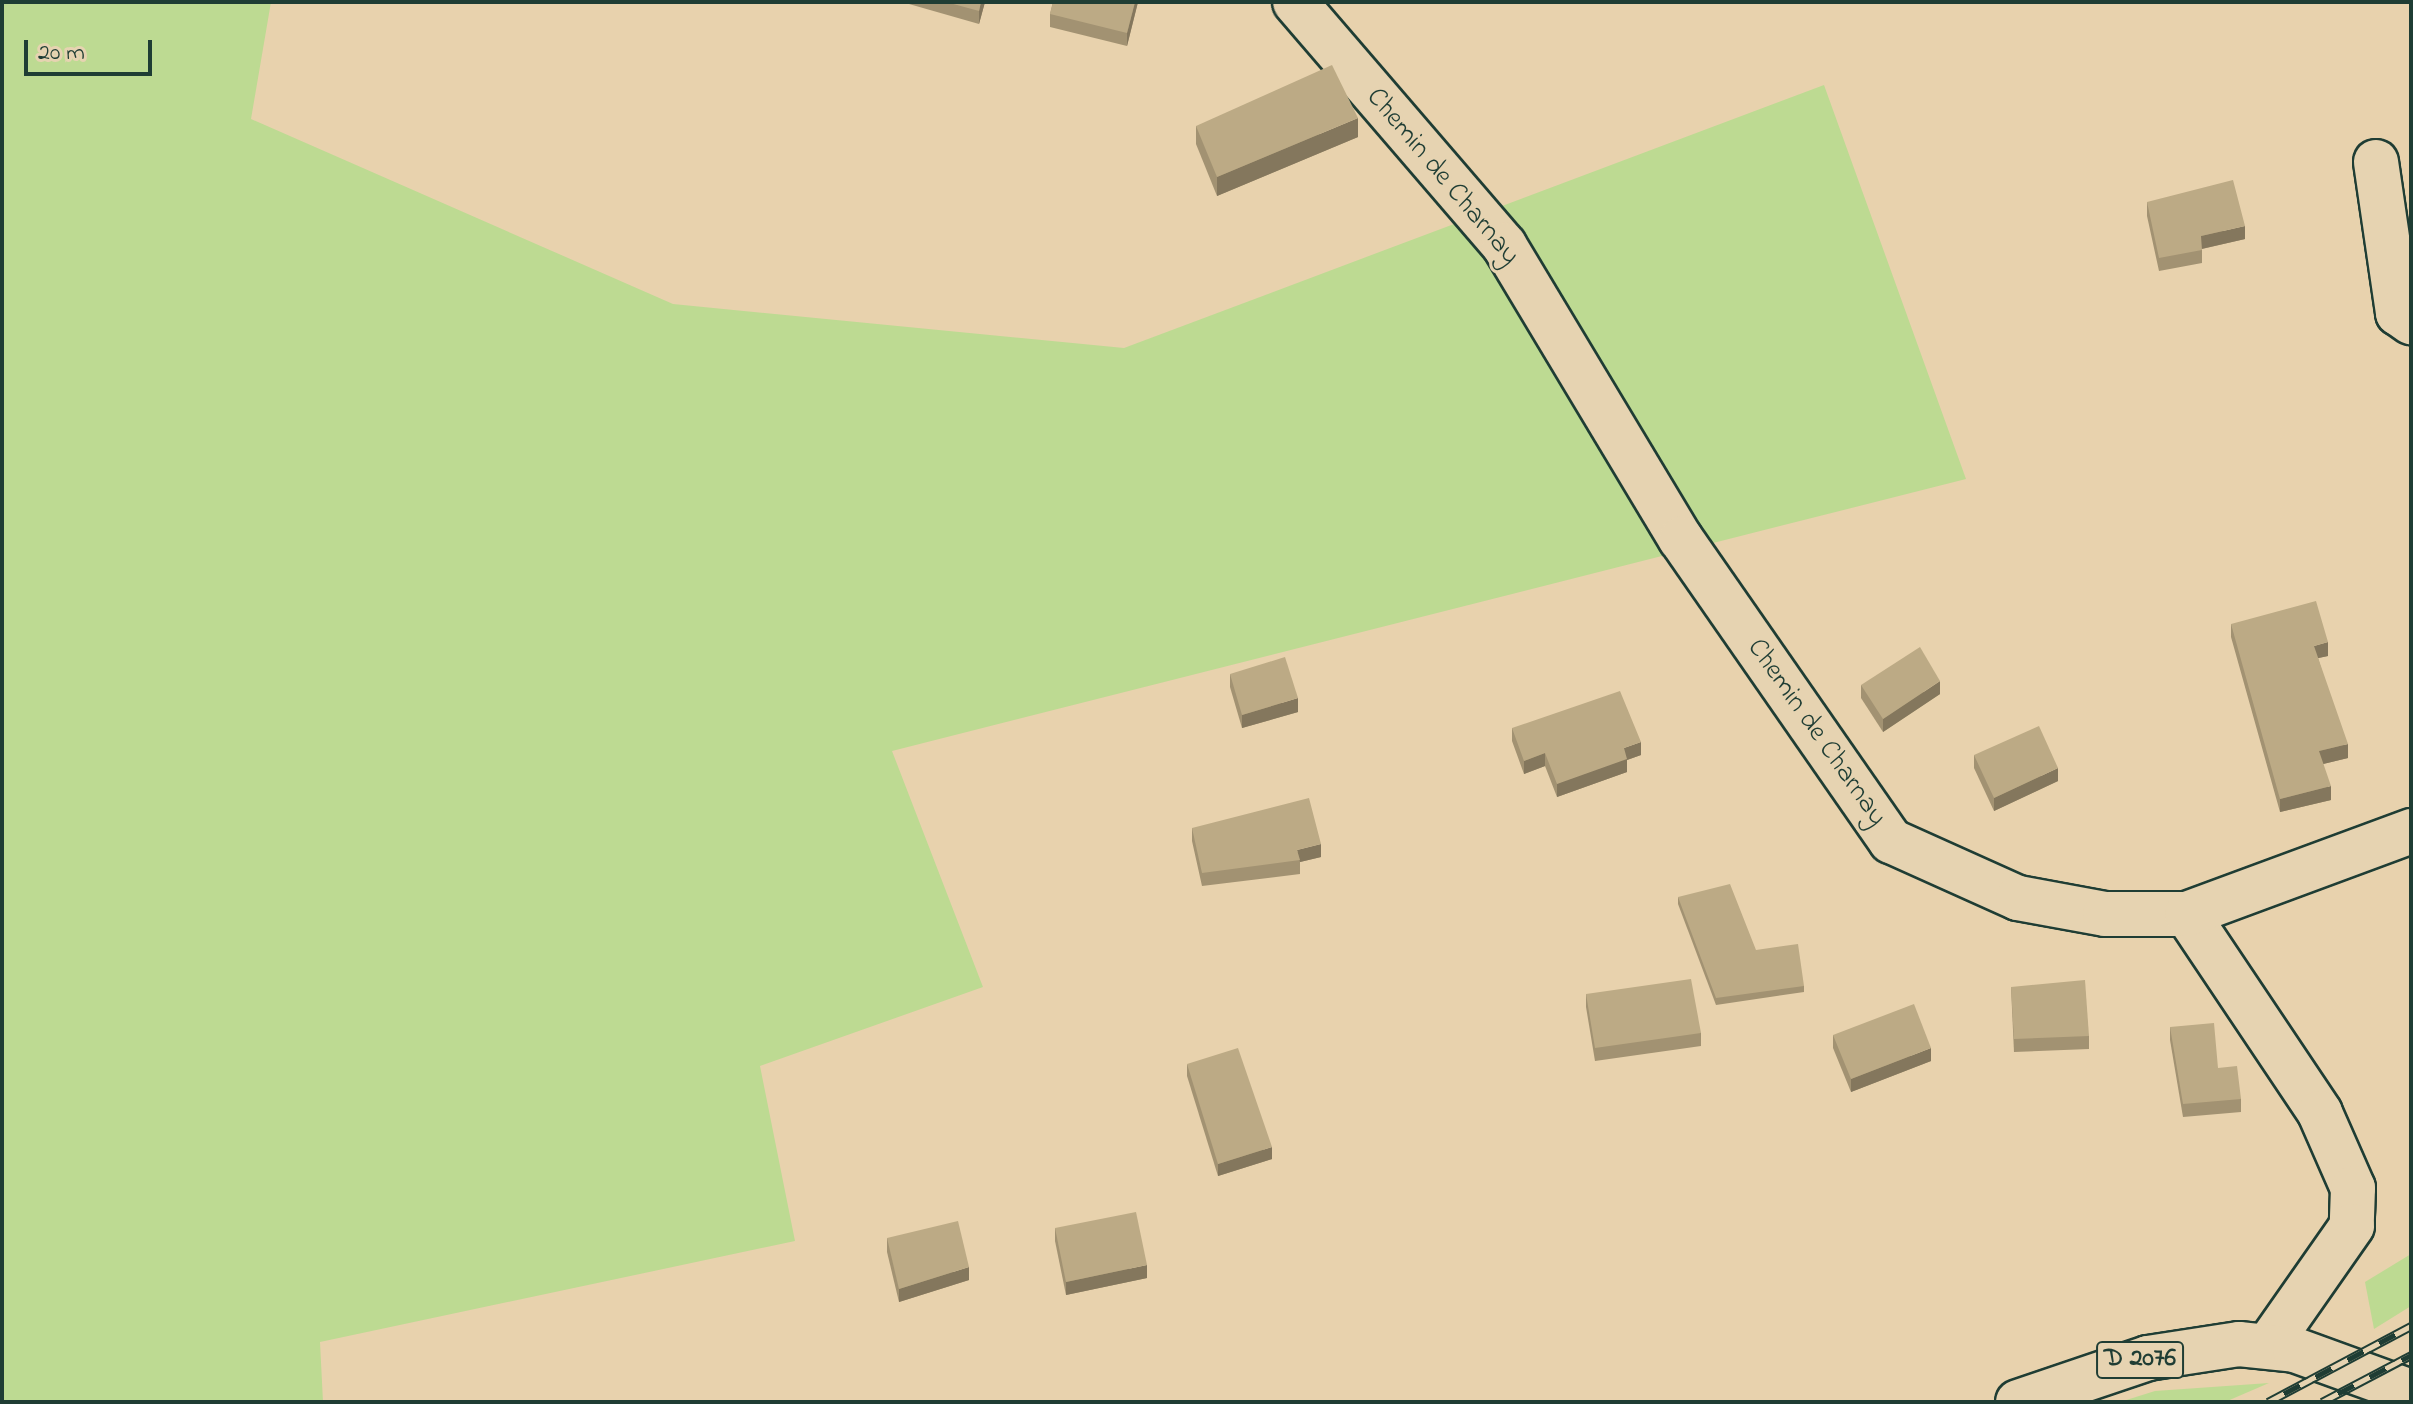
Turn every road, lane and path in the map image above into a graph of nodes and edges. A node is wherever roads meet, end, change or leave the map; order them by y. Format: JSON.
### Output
{"nodes":[{"id":1,"x":1295,"y":2,"type":"edge"},
{"id":2,"x":2376,"y":162,"type":"dead end"},
{"id":3,"x":2411,"y":322,"type":"edge"},
{"id":4,"x":2411,"y":831,"type":"edge"},
{"id":5,"x":2187,"y":914,"type":"junction"},
{"id":6,"x":2268,"y":1346,"type":"junction"},
{"id":7,"x":2411,"y":1392,"type":"edge"},
{"id":8,"x":2018,"y":1402,"type":"edge"}],
"edges":[{"from":1,"to":5,"type":"street","name":"Chemin de Charnay"},
{"from":2,"to":3,"type":"street"},
{"from":4,"to":5,"type":"street"},
{"from":5,"to":6,"type":"street"},
{"from":6,"to":7,"type":"street","number":"D 2076"},
{"from":6,"to":8,"type":"street","number":"D 2076"}]}
